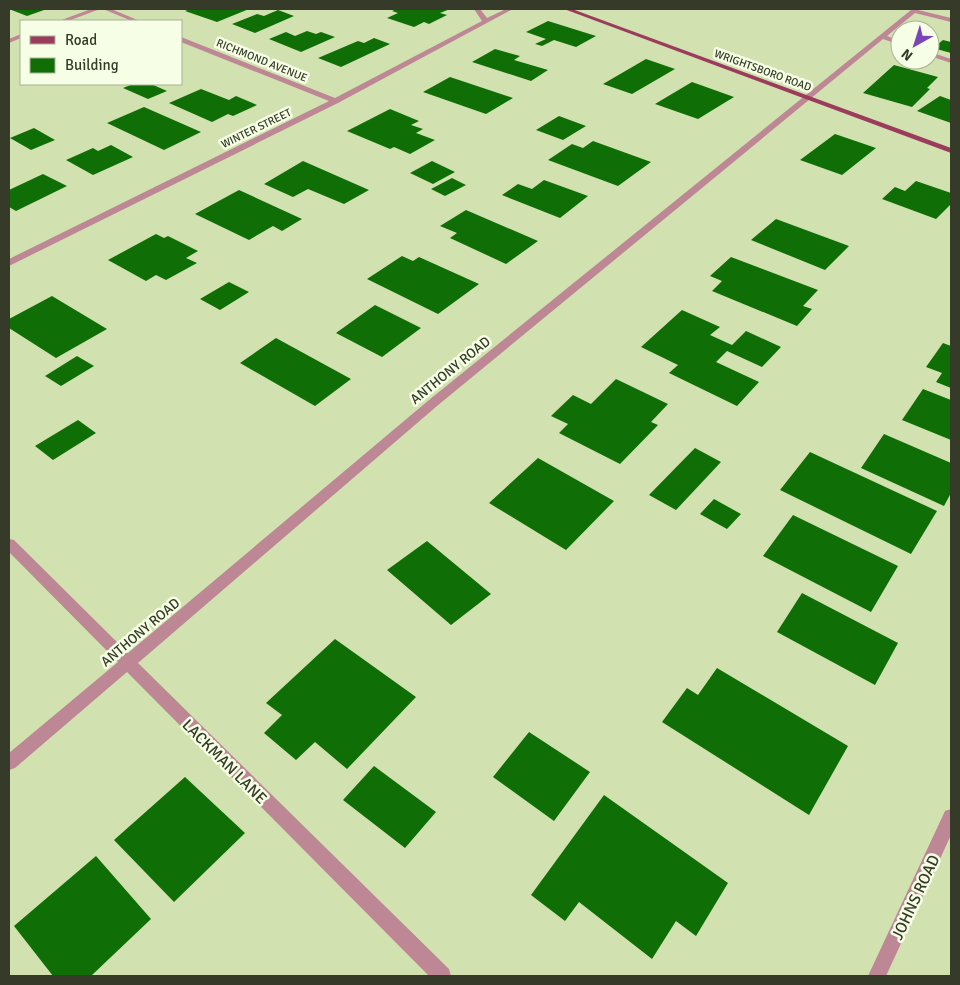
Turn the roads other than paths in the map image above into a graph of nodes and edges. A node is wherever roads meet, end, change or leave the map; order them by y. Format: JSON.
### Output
{"nodes":[{"id":1,"x":97,"y":9,"type":"edge"},
{"id":2,"x":106,"y":9,"type":"edge"},
{"id":3,"x":477,"y":9,"type":"edge"},
{"id":4,"x":510,"y":9,"type":"edge"},
{"id":5,"x":567,"y":9,"type":"edge"},
{"id":6,"x":915,"y":10,"type":"edge"},
{"id":7,"x":65,"y":20,"type":"edge"},
{"id":8,"x":134,"y":20,"type":"edge"},
{"id":9,"x":951,"y":20,"type":"edge"},
{"id":10,"x":486,"y":21,"type":"junction"},
{"id":11,"x":883,"y":37,"type":"junction"},
{"id":12,"x":182,"y":39,"type":"edge"},
{"id":13,"x":890,"y":39,"type":"edge"},
{"id":14,"x":807,"y":98,"type":"junction"},
{"id":15,"x":335,"y":102,"type":"junction"},
{"id":16,"x":951,"y":151,"type":"edge"},
{"id":17,"x":9,"y":262,"type":"edge"},
{"id":18,"x":9,"y":544,"type":"edge"},
{"id":19,"x":127,"y":664,"type":"junction"},
{"id":20,"x":9,"y":763,"type":"edge"},
{"id":21,"x":951,"y":817,"type":"edge"},
{"id":22,"x":442,"y":976,"type":"edge"},
{"id":23,"x":877,"y":976,"type":"edge"}],
"edges":[{"from":1,"to":7,"type":"street"},
{"from":2,"to":8,"type":"street"},
{"from":3,"to":10,"type":"street"},
{"from":4,"to":10,"type":"street","name":"WINTER STREET"},
{"from":5,"to":14,"type":"main road","name":"WRIGHTSBORO ROAD"},
{"from":6,"to":9,"type":"street"},
{"from":6,"to":11,"type":"street","name":"ANTHONY ROAD"},
{"from":10,"to":15,"type":"street","name":"WINTER STREET"},
{"from":11,"to":13,"type":"street"},
{"from":11,"to":14,"type":"street","name":"ANTHONY ROAD"},
{"from":12,"to":15,"type":"street","name":"RICHMOND AVENUE"},
{"from":14,"to":16,"type":"main road","name":"WRIGHTSBORO ROAD"},
{"from":14,"to":19,"type":"street","name":"ANTHONY ROAD"},
{"from":15,"to":17,"type":"street","name":"WINTER STREET"},
{"from":18,"to":19,"type":"street","name":"LACKMAN LANE"},
{"from":19,"to":20,"type":"street","name":"ANTHONY ROAD"},
{"from":19,"to":22,"type":"street","name":"LACKMAN LANE"},
{"from":21,"to":23,"type":"street","name":"JOHNS ROAD"}]}
